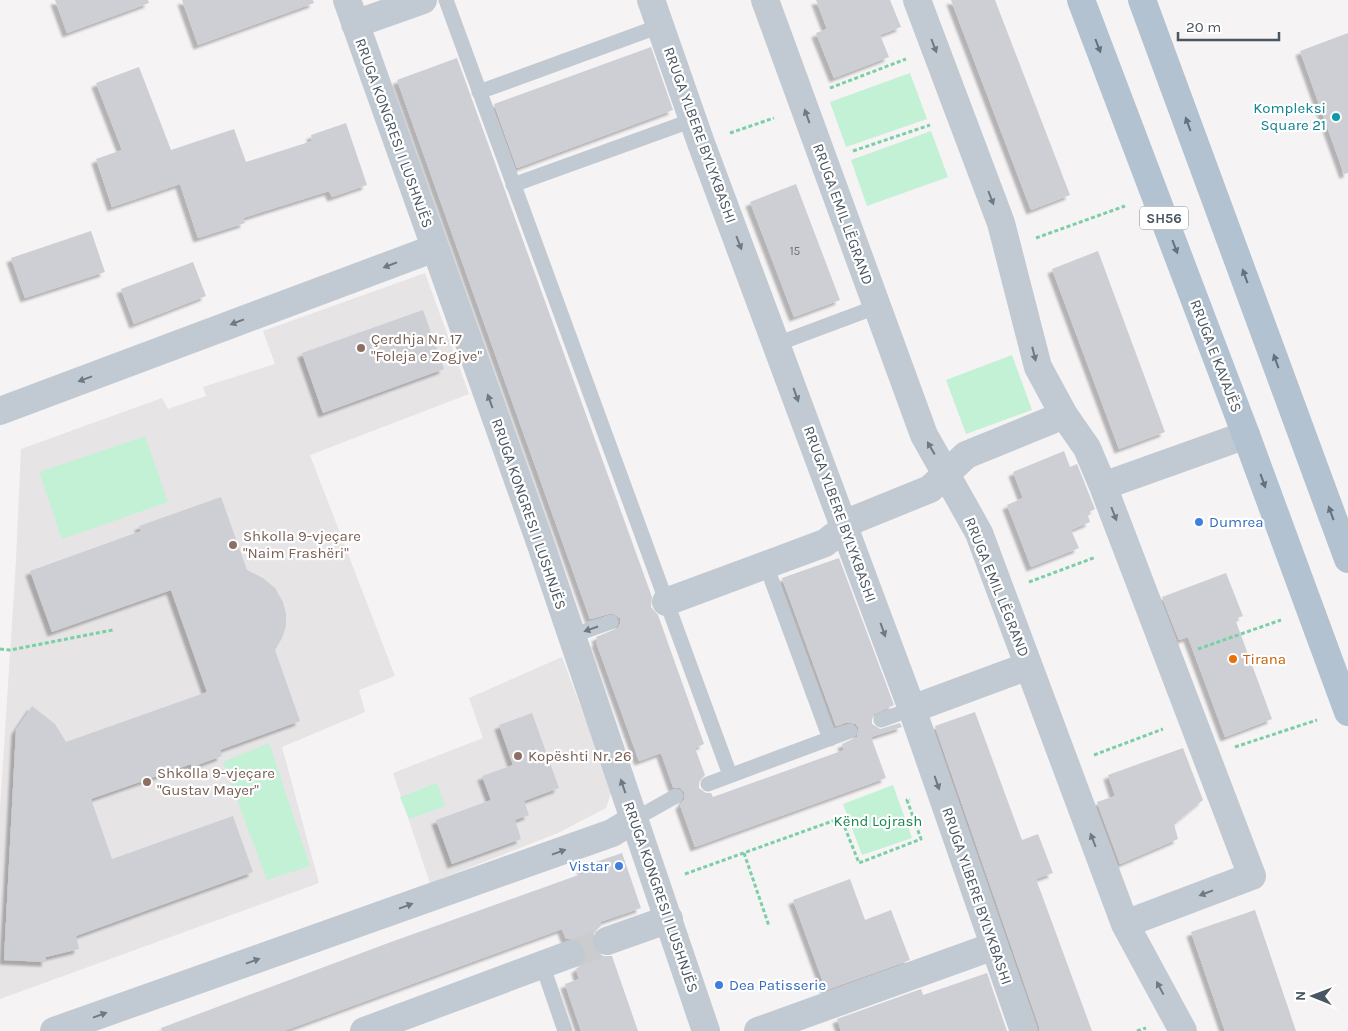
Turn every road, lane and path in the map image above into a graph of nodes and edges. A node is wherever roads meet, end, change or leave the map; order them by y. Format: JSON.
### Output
{"nodes":[{"id":1,"x":423,"y":0,"type":"edge"},
{"id":2,"x":446,"y":0,"type":"edge"},
{"id":3,"x":651,"y":0,"type":"edge"},
{"id":4,"x":765,"y":0,"type":"edge"},
{"id":5,"x":917,"y":0,"type":"edge"},
{"id":6,"x":1081,"y":0,"type":"edge"},
{"id":7,"x":1142,"y":0,"type":"edge"},
{"id":8,"x":351,"y":12,"type":"edge"},
{"id":9,"x":660,"y":26,"type":"junction"},
{"id":10,"x":935,"y":48,"type":"junction"},
{"id":11,"x":479,"y":92,"type":"junction"},
{"id":12,"x":803,"y":103,"type":"junction"},
{"id":13,"x":960,"y":114,"type":"junction"},
{"id":14,"x":697,"y":131,"type":"junction"},
{"id":15,"x":824,"y":162,"type":"junction"},
{"id":16,"x":513,"y":185,"type":"junction"},
{"id":17,"x":1125,"y":206,"type":"dead end"},
{"id":18,"x":435,"y":248,"type":"junction"},
{"id":19,"x":1007,"y":249,"type":"junction"},
{"id":20,"x":876,"y":307,"type":"junction"},
{"id":21,"x":778,"y":344,"type":"junction"},
{"id":22,"x":0,"y":411,"type":"edge"},
{"id":23,"x":1064,"y":415,"type":"junction"},
{"id":24,"x":1246,"y":435,"type":"junction"},
{"id":25,"x":946,"y":474,"type":"junction"},
{"id":26,"x":1103,"y":486,"type":"junction"},
{"id":27,"x":845,"y":527,"type":"junction"},
{"id":28,"x":1126,"y":545,"type":"junction"},
{"id":29,"x":1348,"y":559,"type":"edge"},
{"id":30,"x":766,"y":566,"type":"junction"},
{"id":31,"x":1001,"y":593,"type":"junction"},
{"id":32,"x":661,"y":604,"type":"junction"},
{"id":33,"x":1281,"y":620,"type":"dead end"},
{"id":34,"x":611,"y":622,"type":"dead end"},
{"id":35,"x":113,"y":630,"type":"dead end"},
{"id":36,"x":571,"y":636,"type":"junction"},
{"id":37,"x":0,"y":649,"type":"edge"},
{"id":38,"x":1169,"y":659,"type":"junction"},
{"id":39,"x":1028,"y":666,"type":"junction"},
{"id":40,"x":912,"y":708,"type":"junction"},
{"id":41,"x":1348,"y":712,"type":"edge"},
{"id":42,"x":1192,"y":718,"type":"junction"},
{"id":43,"x":881,"y":720,"type":"dead end"},
{"id":44,"x":1318,"y":720,"type":"dead end"},
{"id":45,"x":850,"y":731,"type":"dead end"},
{"id":46,"x":830,"y":739,"type":"junction"},
{"id":47,"x":1206,"y":757,"type":"junction"},
{"id":48,"x":1066,"y":766,"type":"junction"},
{"id":49,"x":730,"y":775,"type":"junction"},
{"id":50,"x":708,"y":784,"type":"dead end"},
{"id":51,"x":676,"y":796,"type":"dead end"},
{"id":52,"x":635,"y":819,"type":"junction"},
{"id":53,"x":921,"y":840,"type":"dead end"},
{"id":54,"x":744,"y":853,"type":"junction"},
{"id":55,"x":657,"y":884,"type":"junction"},
{"id":56,"x":669,"y":918,"type":"junction"},
{"id":57,"x":1125,"y":924,"type":"junction"},
{"id":58,"x":769,"y":926,"type":"dead end"},
{"id":59,"x":607,"y":941,"type":"tunnel mouth"},
{"id":60,"x":994,"y":946,"type":"junction"},
{"id":61,"x":571,"y":954,"type":"tunnel mouth"},
{"id":62,"x":542,"y":964,"type":"junction"},
{"id":63,"x":66,"y":1029,"type":"edge"},
{"id":64,"x":364,"y":1031,"type":"edge"},
{"id":65,"x":565,"y":1031,"type":"edge"},
{"id":66,"x":706,"y":1031,"type":"edge"},
{"id":67,"x":758,"y":1031,"type":"edge"},
{"id":68,"x":1024,"y":1031,"type":"edge"},
{"id":69,"x":1183,"y":1031,"type":"edge"}],
"edges":[{"from":1,"to":8,"type":"street"},
{"from":2,"to":11,"type":"lane"},
{"from":3,"to":9,"type":"street","name":"RRUGA YLBERE BYLYKBASHI"},
{"from":4,"to":12,"type":"street","name":"RRUGA EMIL LËGRAND"},
{"from":5,"to":10,"type":"street","one_way":true},
{"from":6,"to":24,"type":"main road","name":"RRUGA E KAVAJËS","number":"SH56","one_way":true},
{"from":29,"to":7,"type":"main road","one_way":true},
{"from":8,"to":18,"type":"street","name":"RRUGA KONGRESI I LUSHNJËS"},
{"from":9,"to":11,"type":"lane"},
{"from":9,"to":14,"type":"street","name":"RRUGA YLBERE BYLYKBASHI"},
{"from":10,"to":12,"type":"path"},
{"from":10,"to":13,"type":"street"},
{"from":11,"to":16,"type":"lane"},
{"from":12,"to":14,"type":"path"},
{"from":15,"to":12,"type":"street","name":"RRUGA EMIL LËGRAND","one_way":true},
{"from":13,"to":15,"type":"path"},
{"from":13,"to":19,"type":"street","one_way":true},
{"from":14,"to":16,"type":"lane"},
{"from":14,"to":21,"type":"street","name":"RRUGA YLBERE BYLYKBASHI","one_way":true},
{"from":15,"to":20,"type":"street","name":"RRUGA EMIL LËGRAND"},
{"from":16,"to":32,"type":"lane"},
{"from":17,"to":19,"type":"path"},
{"from":18,"to":22,"type":"street","one_way":true},
{"from":36,"to":18,"type":"street","name":"RRUGA KONGRESI I LUSHNJËS","one_way":true},
{"from":19,"to":23,"type":"street","one_way":true},
{"from":20,"to":21,"type":"lane"},
{"from":25,"to":20,"type":"street","name":"RRUGA EMIL LËGRAND","one_way":true},
{"from":21,"to":27,"type":"street","name":"RRUGA YLBERE BYLYKBASHI","one_way":true},
{"from":23,"to":25,"type":"street"},
{"from":23,"to":26,"type":"street"},
{"from":24,"to":26,"type":"street"},
{"from":24,"to":41,"type":"main road","name":"RRUGA E KAVAJËS","number":"SH56","one_way":true},
{"from":25,"to":27,"type":"street"},
{"from":25,"to":31,"type":"street","name":"RRUGA EMIL LËGRAND"},
{"from":26,"to":28,"type":"street","one_way":true},
{"from":27,"to":30,"type":"street"},
{"from":27,"to":40,"type":"street","name":"RRUGA YLBERE BYLYKBASHI","one_way":true},
{"from":28,"to":31,"type":"path"},
{"from":28,"to":38,"type":"street"},
{"from":30,"to":32,"type":"street"},
{"from":30,"to":46,"type":"lane"},
{"from":31,"to":39,"type":"street","name":"RRUGA EMIL LËGRAND"},
{"from":32,"to":49,"type":"lane"},
{"from":33,"to":38,"type":"path"},
{"from":34,"to":36,"type":"lane","one_way":true},
{"from":35,"to":37,"type":"path"},
{"from":52,"to":36,"type":"street","name":"RRUGA KONGRESI I LUSHNJËS","one_way":true},
{"from":38,"to":42,"type":"street"},
{"from":39,"to":40,"type":"street"},
{"from":39,"to":48,"type":"street","name":"RRUGA EMIL LËGRAND"},
{"from":40,"to":43,"type":"lane"},
{"from":40,"to":60,"type":"street","name":"RRUGA YLBERE BYLYKBASHI","one_way":true},
{"from":42,"to":47,"type":"street"},
{"from":42,"to":48,"type":"path"},
{"from":44,"to":47,"type":"path"},
{"from":45,"to":46,"type":"lane"},
{"from":46,"to":49,"type":"lane"},
{"from":47,"to":57,"type":"street","one_way":true},
{"from":57,"to":48,"type":"street","name":"RRUGA EMIL LËGRAND","one_way":true},
{"from":49,"to":50,"type":"lane"},
{"from":51,"to":52,"type":"lane"},
{"from":52,"to":55,"type":"street","name":"RRUGA KONGRESI I LUSHNJËS"},
{"from":63,"to":52,"type":"street","one_way":true},
{"from":53,"to":54,"type":"path"},
{"from":54,"to":55,"type":"path"},
{"from":54,"to":58,"type":"path"},
{"from":55,"to":56,"type":"street","name":"RRUGA KONGRESI I LUSHNJËS"},
{"from":56,"to":59,"type":"street"},
{"from":56,"to":66,"type":"street","name":"RRUGA KONGRESI I LUSHNJËS"},
{"from":69,"to":57,"type":"street","name":"RRUGA EMIL LËGRAND","one_way":true},
{"from":60,"to":67,"type":"street"},
{"from":60,"to":68,"type":"street","name":"RRUGA YLBERE BYLYKBASHI"},
{"from":61,"to":62,"type":"street"},
{"from":62,"to":64,"type":"street"},
{"from":62,"to":65,"type":"lane"}]}
